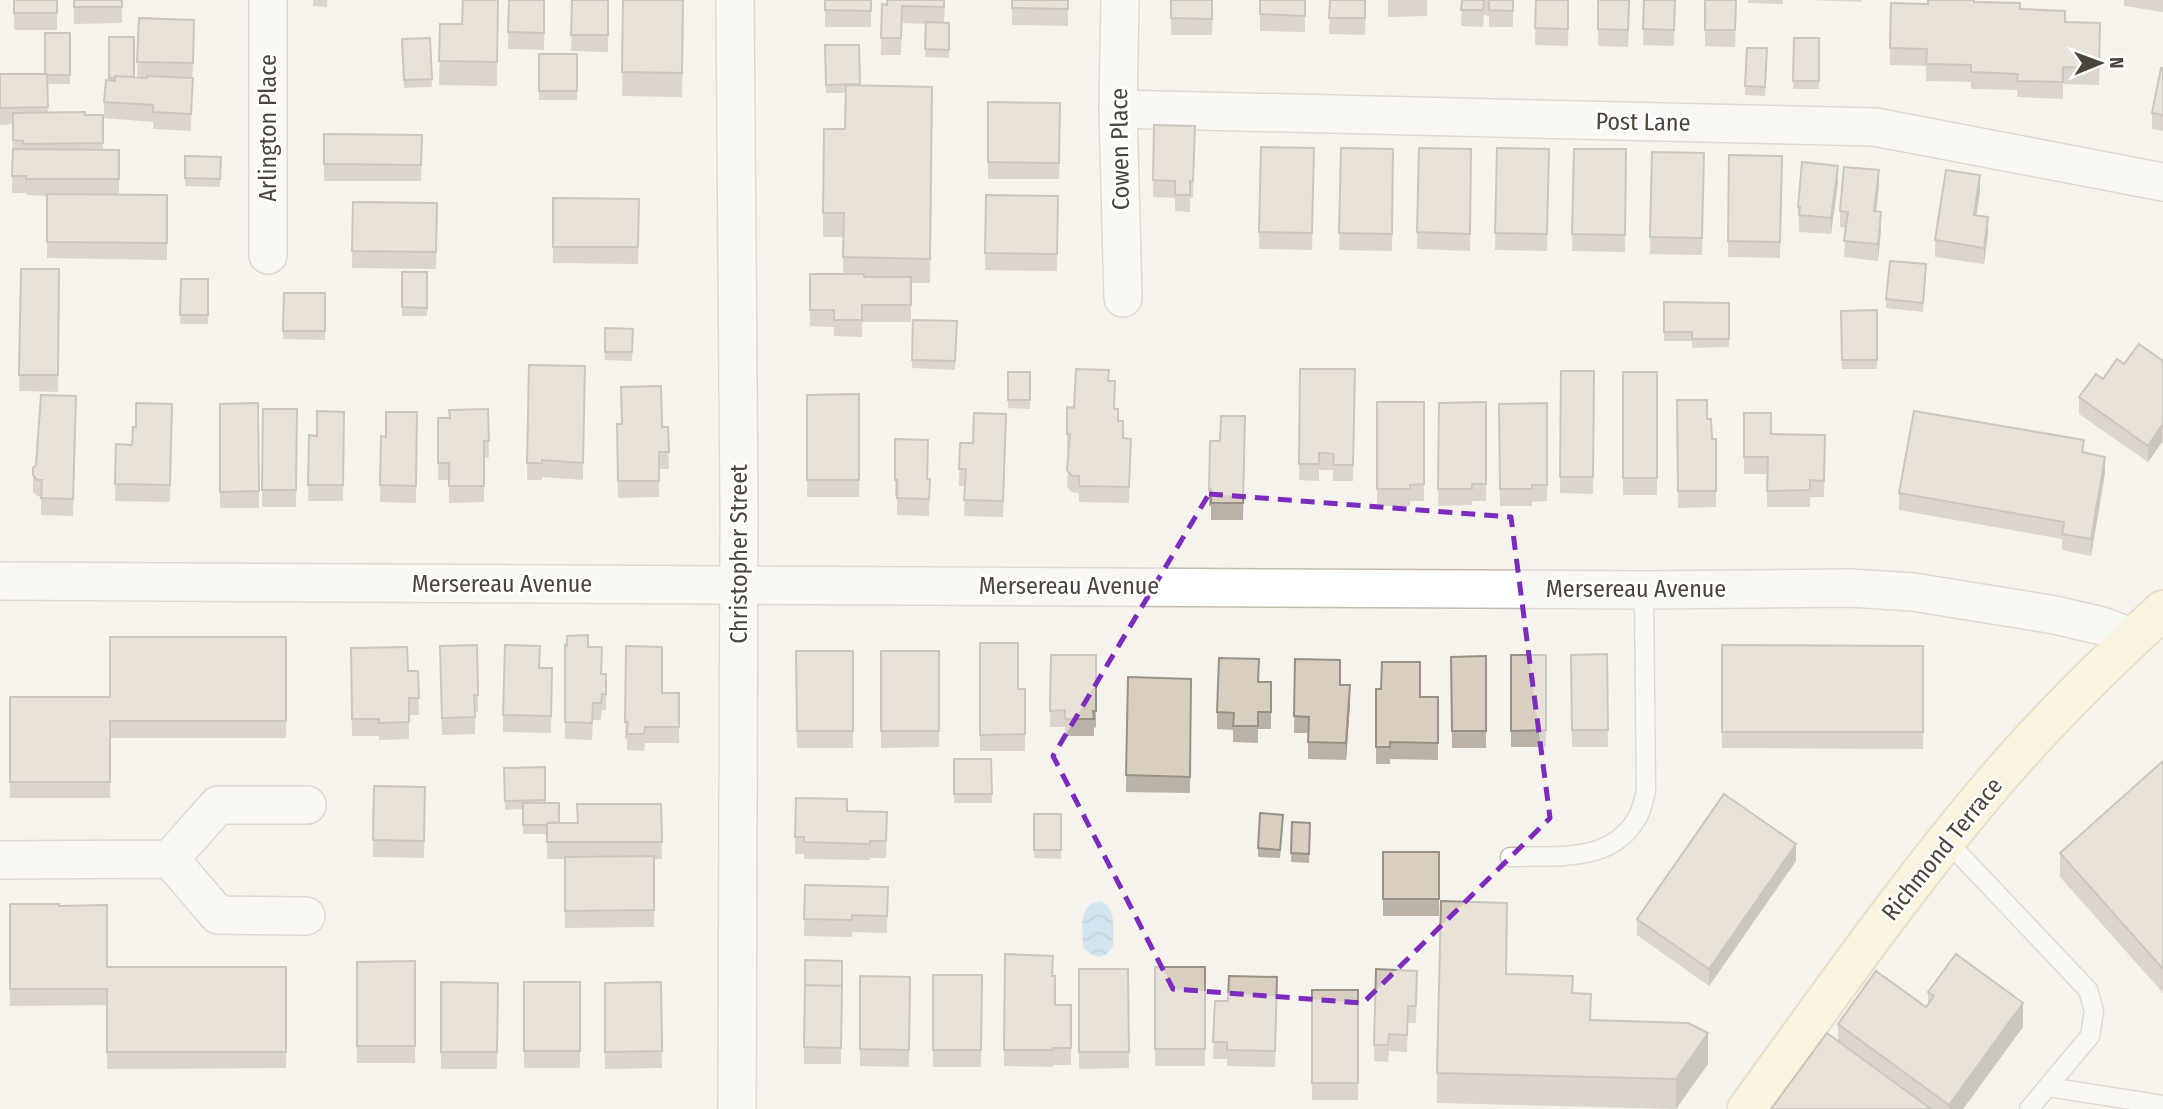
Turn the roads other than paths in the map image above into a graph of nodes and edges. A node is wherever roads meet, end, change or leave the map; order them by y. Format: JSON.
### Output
{"nodes":[{"id":1,"x":268,"y":0,"type":"edge"},
{"id":2,"x":735,"y":0,"type":"edge"},
{"id":3,"x":1120,"y":0,"type":"edge"},
{"id":4,"x":1118,"y":109,"type":"junction"},
{"id":5,"x":2163,"y":182,"type":"edge"},
{"id":6,"x":268,"y":255,"type":"dead end"},
{"id":7,"x":1123,"y":298,"type":"dead end"},
{"id":8,"x":0,"y":581,"type":"edge"},
{"id":9,"x":739,"y":584,"type":"junction"},
{"id":10,"x":1644,"y":590,"type":"junction"},
{"id":11,"x":2163,"y":610,"type":"edge"},
{"id":12,"x":2133,"y":638,"type":"junction"},
{"id":13,"x":307,"y":804,"type":"dead end"},
{"id":14,"x":1946,"y":840,"type":"junction"},
{"id":15,"x":1510,"y":857,"type":"dead end"},
{"id":16,"x":170,"y":859,"type":"junction"},
{"id":17,"x":0,"y":860,"type":"edge"},
{"id":18,"x":306,"y":916,"type":"dead end"},
{"id":19,"x":2048,"y":1087,"type":"junction"},
{"id":20,"x":2163,"y":1105,"type":"edge"},
{"id":21,"x":737,"y":1109,"type":"edge"},
{"id":22,"x":1747,"y":1109,"type":"edge"},
{"id":23,"x":2029,"y":1109,"type":"edge"}],
"edges":[{"from":1,"to":6,"type":"street","name":"Arlington Place"},
{"from":2,"to":9,"type":"street","name":"Christopher Street"},
{"from":3,"to":4,"type":"street","name":"Cowen Place"},
{"from":4,"to":5,"type":"street","name":"Post Lane"},
{"from":4,"to":7,"type":"street","name":"Cowen Place"},
{"from":8,"to":9,"type":"street","name":"Mersereau Avenue"},
{"from":9,"to":10,"type":"street","name":"Mersereau Avenue"},
{"from":9,"to":21,"type":"street","name":"Christopher Street"},
{"from":10,"to":12,"type":"street","name":"Mersereau Avenue"},
{"from":10,"to":15,"type":"lane"},
{"from":11,"to":12,"type":"main road","name":"Richmond Terrace"},
{"from":12,"to":14,"type":"main road","name":"Richmond Terrace"},
{"from":13,"to":16,"type":"street"},
{"from":14,"to":19,"type":"lane"},
{"from":14,"to":22,"type":"main road","name":"Richmond Terrace"},
{"from":16,"to":17,"type":"street"},
{"from":16,"to":18,"type":"street"},
{"from":19,"to":20,"type":"lane"},
{"from":19,"to":23,"type":"lane"}]}
